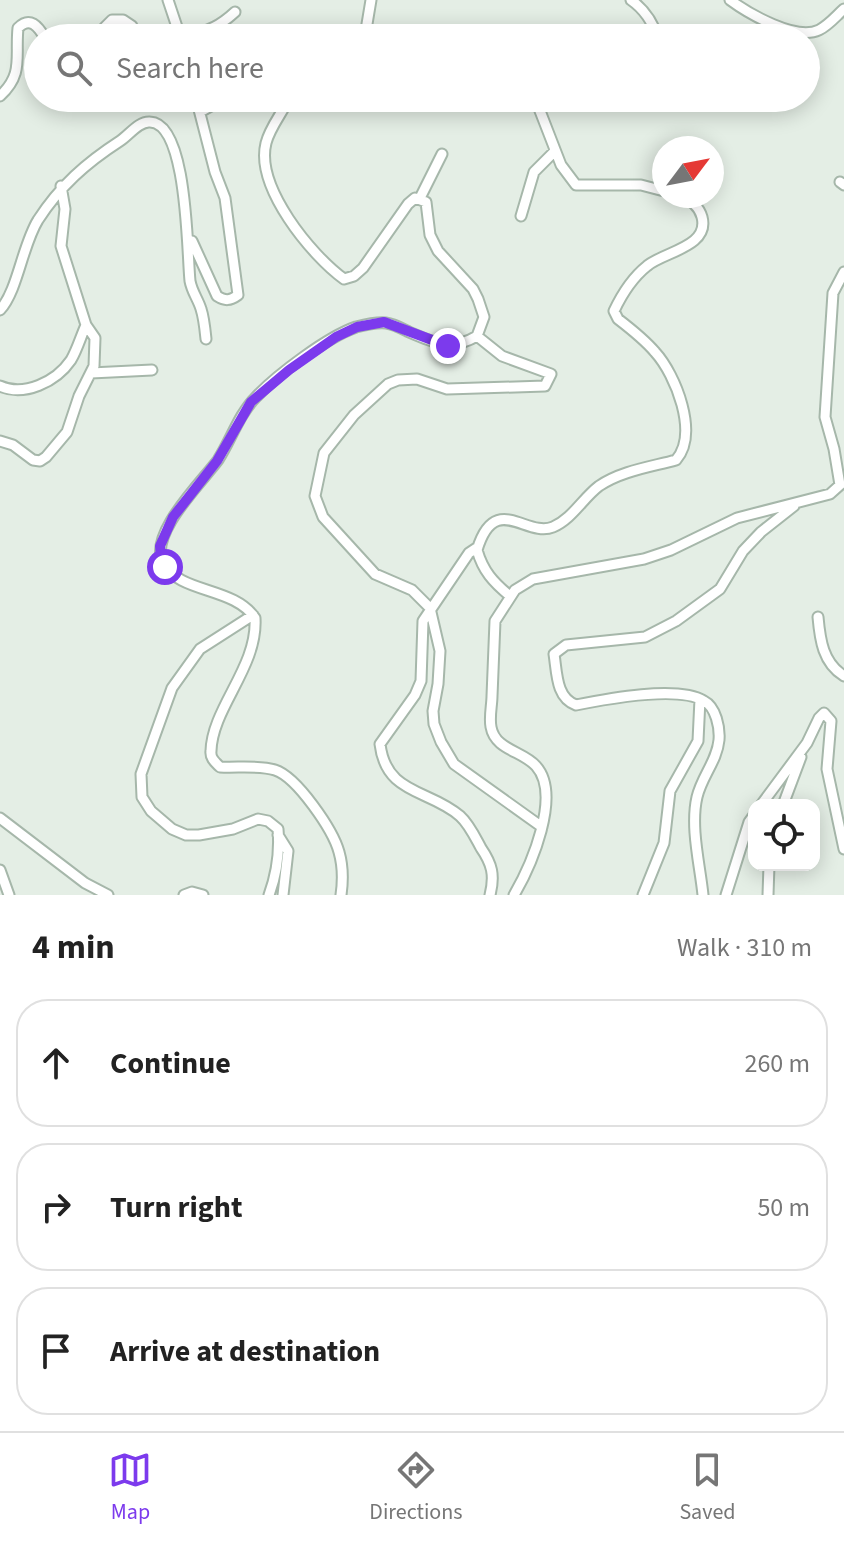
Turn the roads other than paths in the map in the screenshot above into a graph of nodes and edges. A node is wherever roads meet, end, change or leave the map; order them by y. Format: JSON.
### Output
{"nodes":[{"id":1,"x":168,"y":0,"type":"edge"},
{"id":2,"x":371,"y":0,"type":"edge"},
{"id":3,"x":631,"y":0,"type":"edge"},
{"id":4,"x":730,"y":0,"type":"edge"},
{"id":5,"x":844,"y":9,"type":"edge"},
{"id":6,"x":235,"y":12,"type":"dead end"},
{"id":7,"x":34,"y":24,"type":"edge"},
{"id":8,"x":108,"y":24,"type":"edge"},
{"id":9,"x":129,"y":24,"type":"edge"},
{"id":10,"x":176,"y":24,"type":"edge"},
{"id":11,"x":220,"y":24,"type":"edge"},
{"id":12,"x":367,"y":24,"type":"edge"},
{"id":13,"x":652,"y":24,"type":"edge"},
{"id":14,"x":777,"y":24,"type":"edge"},
{"id":15,"x":820,"y":29,"type":"edge"},
{"id":16,"x":0,"y":96,"type":"edge"},
{"id":17,"x":200,"y":112,"type":"edge"},
{"id":18,"x":282,"y":112,"type":"edge"},
{"id":19,"x":540,"y":112,"type":"edge"},
{"id":20,"x":555,"y":151,"type":"junction"},
{"id":21,"x":442,"y":154,"type":"dead end"},
{"id":22,"x":61,"y":186,"type":"junction"},
{"id":23,"x":652,"y":188,"type":"edge"},
{"id":24,"x":420,"y":198,"type":"junction"},
{"id":25,"x":698,"y":208,"type":"edge"},
{"id":26,"x":521,"y":216,"type":"dead end"},
{"id":27,"x":189,"y":234,"type":"junction"},
{"id":28,"x":844,"y":272,"type":"edge"},
{"id":29,"x":0,"y":310,"type":"edge"},
{"id":30,"x":86,"y":325,"type":"junction"},
{"id":31,"x":477,"y":336,"type":"junction"},
{"id":32,"x":206,"y":339,"type":"dead end"},
{"id":33,"x":152,"y":370,"type":"dead end"},
{"id":34,"x":91,"y":373,"type":"junction"},
{"id":35,"x":0,"y":386,"type":"edge"},
{"id":36,"x":0,"y":441,"type":"edge"},
{"id":37,"x":797,"y":504,"type":"junction"},
{"id":38,"x":478,"y":547,"type":"junction"},
{"id":39,"x":510,"y":596,"type":"junction"},
{"id":40,"x":430,"y":608,"type":"junction"},
{"id":41,"x":253,"y":615,"type":"junction"},
{"id":42,"x":818,"y":617,"type":"dead end"},
{"id":43,"x":844,"y":676,"type":"edge"},
{"id":44,"x":700,"y":699,"type":"junction"},
{"id":45,"x":807,"y":743,"type":"junction"},
{"id":46,"x":765,"y":799,"type":"edge"},
{"id":47,"x":785,"y":799,"type":"edge"},
{"id":48,"x":0,"y":818,"type":"edge"},
{"id":49,"x":748,"y":825,"type":"edge"},
{"id":50,"x":542,"y":827,"type":"junction"},
{"id":51,"x":278,"y":835,"type":"junction"},
{"id":52,"x":844,"y":849,"type":"edge"},
{"id":53,"x":0,"y":870,"type":"edge"},
{"id":54,"x":769,"y":871,"type":"edge"},
{"id":55,"x":9,"y":895,"type":"edge"},
{"id":56,"x":108,"y":895,"type":"edge"},
{"id":57,"x":184,"y":895,"type":"edge"},
{"id":58,"x":203,"y":895,"type":"edge"},
{"id":59,"x":269,"y":895,"type":"edge"},
{"id":60,"x":283,"y":895,"type":"edge"},
{"id":61,"x":341,"y":895,"type":"edge"},
{"id":62,"x":490,"y":895,"type":"edge"},
{"id":63,"x":514,"y":895,"type":"edge"},
{"id":64,"x":643,"y":895,"type":"edge"},
{"id":65,"x":703,"y":895,"type":"edge"},
{"id":66,"x":726,"y":895,"type":"edge"},
{"id":67,"x":768,"y":895,"type":"edge"}],
"edges":[{"from":1,"to":10,"type":"street"},
{"from":2,"to":12,"type":"street"},
{"from":3,"to":13,"type":"street"},
{"from":4,"to":14,"type":"street"},
{"from":5,"to":15,"type":"street"},
{"from":6,"to":11,"type":"street"},
{"from":7,"to":16,"type":"street"},
{"from":8,"to":9,"type":"street"},
{"from":17,"to":27,"type":"street"},
{"from":18,"to":24,"type":"street"},
{"from":19,"to":20,"type":"street"},
{"from":20,"to":23,"type":"street"},
{"from":20,"to":26,"type":"street"},
{"from":21,"to":24,"type":"street"},
{"from":22,"to":27,"type":"street"},
{"from":22,"to":29,"type":"street"},
{"from":22,"to":30,"type":"street"},
{"from":24,"to":31,"type":"street"},
{"from":25,"to":38,"type":"street"},
{"from":27,"to":32,"type":"street"},
{"from":28,"to":37,"type":"street"},
{"from":30,"to":34,"type":"street"},
{"from":30,"to":35,"type":"street"},
{"from":31,"to":40,"type":"street"},
{"from":31,"to":41,"type":"street"},
{"from":33,"to":34,"type":"street"},
{"from":34,"to":36,"type":"street"},
{"from":37,"to":39,"type":"street"},
{"from":37,"to":44,"type":"street"},
{"from":38,"to":39,"type":"street"},
{"from":38,"to":40,"type":"street"},
{"from":39,"to":50,"type":"street"},
{"from":40,"to":50,"type":"street"},
{"from":40,"to":62,"type":"street"},
{"from":41,"to":51,"type":"street"},
{"from":41,"to":61,"type":"street"},
{"from":42,"to":43,"type":"street"},
{"from":44,"to":64,"type":"street"},
{"from":44,"to":65,"type":"street"},
{"from":45,"to":46,"type":"street"},
{"from":45,"to":47,"type":"street"},
{"from":45,"to":52,"type":"street"},
{"from":48,"to":56,"type":"street"},
{"from":49,"to":66,"type":"street"},
{"from":50,"to":63,"type":"street"},
{"from":51,"to":59,"type":"street"},
{"from":51,"to":60,"type":"street"},
{"from":53,"to":55,"type":"street"},
{"from":54,"to":67,"type":"street"},
{"from":57,"to":58,"type":"street"}]}
